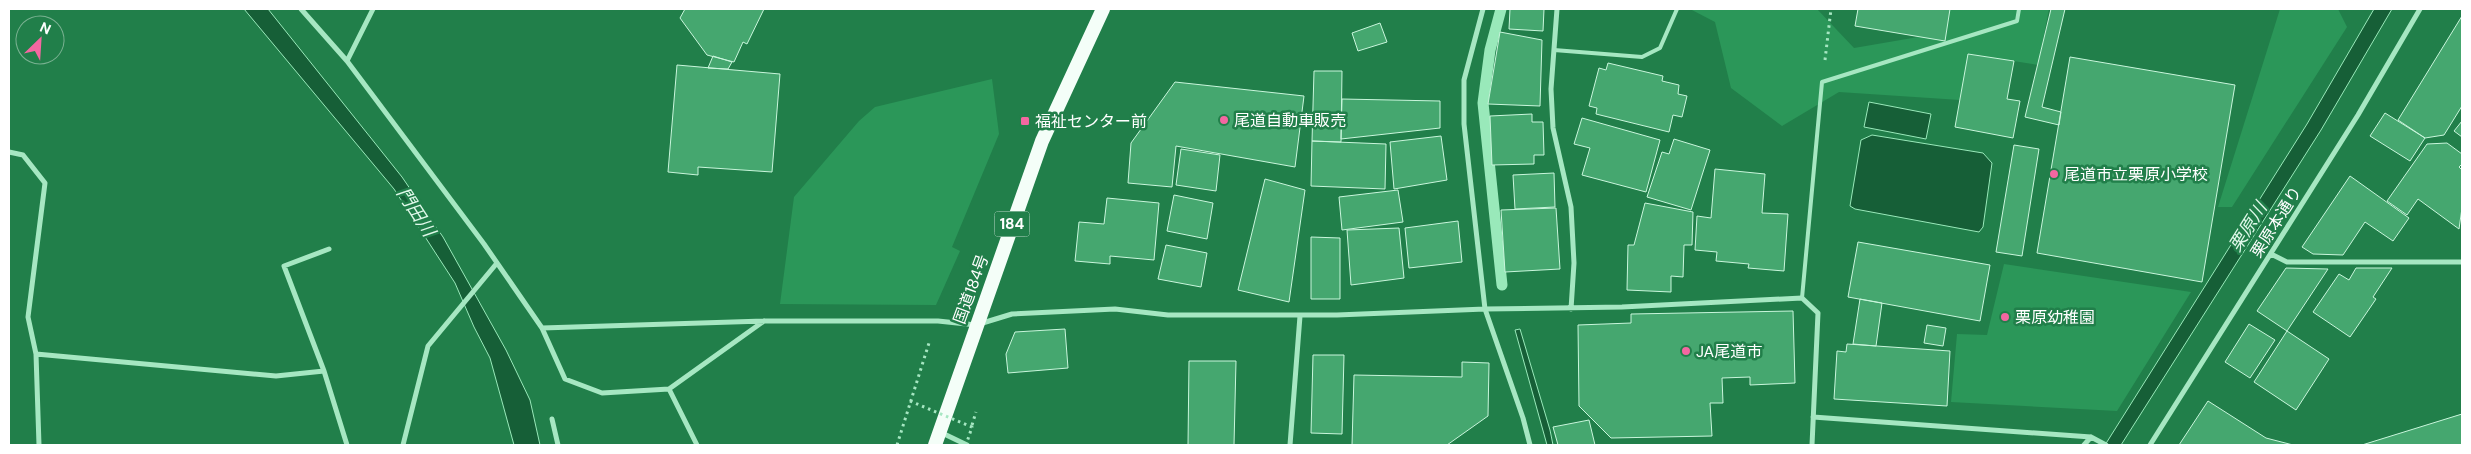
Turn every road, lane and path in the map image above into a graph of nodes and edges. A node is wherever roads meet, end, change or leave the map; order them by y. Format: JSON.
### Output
{"nodes":[{"id":1,"x":301,"y":9,"type":"edge"},
{"id":2,"x":372,"y":9,"type":"edge"},
{"id":3,"x":1104,"y":9,"type":"edge"},
{"id":4,"x":1483,"y":9,"type":"edge"},
{"id":5,"x":1557,"y":9,"type":"edge"},
{"id":6,"x":1677,"y":9,"type":"edge"},
{"id":7,"x":1831,"y":9,"type":"edge"},
{"id":8,"x":2019,"y":9,"type":"edge"},
{"id":9,"x":2420,"y":9,"type":"edge"},
{"id":10,"x":1554,"y":50,"type":"junction"},
{"id":11,"x":347,"y":61,"type":"junction"},
{"id":12,"x":1822,"y":82,"type":"junction"},
{"id":13,"x":9,"y":152,"type":"edge"},
{"id":14,"x":329,"y":249,"type":"dead end"},
{"id":15,"x":2271,"y":254,"type":"junction"},
{"id":16,"x":2462,"y":262,"type":"edge"},
{"id":17,"x":497,"y":263,"type":"junction"},
{"id":18,"x":1802,"y":298,"type":"junction"},
{"id":19,"x":1485,"y":309,"type":"junction"},
{"id":20,"x":1571,"y":309,"type":"junction"},
{"id":21,"x":1300,"y":316,"type":"junction"},
{"id":22,"x":765,"y":321,"type":"junction"},
{"id":23,"x":976,"y":325,"type":"junction"},
{"id":24,"x":542,"y":328,"type":"junction"},
{"id":25,"x":929,"y":343,"type":"dead end"},
{"id":26,"x":36,"y":354,"type":"junction"},
{"id":27,"x":324,"y":371,"type":"junction"},
{"id":28,"x":669,"y":389,"type":"junction"},
{"id":29,"x":910,"y":400,"type":"junction"},
{"id":30,"x":1813,"y":416,"type":"junction"},
{"id":31,"x":552,"y":419,"type":"dead end"},
{"id":32,"x":2091,"y":437,"type":"junction"},
{"id":33,"x":937,"y":439,"type":"edge"},
{"id":34,"x":39,"y":445,"type":"edge"},
{"id":35,"x":347,"y":445,"type":"edge"},
{"id":36,"x":403,"y":445,"type":"edge"},
{"id":37,"x":558,"y":445,"type":"edge"},
{"id":38,"x":697,"y":445,"type":"edge"},
{"id":39,"x":897,"y":445,"type":"edge"},
{"id":40,"x":966,"y":445,"type":"edge"},
{"id":41,"x":1290,"y":445,"type":"edge"},
{"id":42,"x":1530,"y":445,"type":"edge"},
{"id":43,"x":1812,"y":445,"type":"edge"},
{"id":44,"x":2084,"y":445,"type":"edge"},
{"id":45,"x":2106,"y":445,"type":"edge"},
{"id":46,"x":2150,"y":445,"type":"edge"}],
"edges":[{"from":1,"to":11,"type":"street"},
{"from":2,"to":11,"type":"street"},
{"from":3,"to":23,"type":"highway","name":"国道184号","number":"184"},
{"from":4,"to":19,"type":"street"},
{"from":5,"to":10,"type":"street"},
{"from":6,"to":10,"type":"lane"},
{"from":7,"to":12,"type":"path"},
{"from":8,"to":12,"type":"lane"},
{"from":9,"to":15,"type":"street","name":"栗原本通り"},
{"from":10,"to":20,"type":"street"},
{"from":11,"to":17,"type":"street"},
{"from":12,"to":18,"type":"lane"},
{"from":13,"to":26,"type":"street"},
{"from":14,"to":27,"type":"street"},
{"from":15,"to":16,"type":"street"},
{"from":15,"to":46,"type":"street","name":"栗原本通り"},
{"from":17,"to":24,"type":"street"},
{"from":17,"to":36,"type":"street"},
{"from":18,"to":20,"type":"street"},
{"from":18,"to":30,"type":"street"},
{"from":19,"to":20,"type":"street"},
{"from":19,"to":21,"type":"street"},
{"from":19,"to":42,"type":"street"},
{"from":21,"to":23,"type":"street"},
{"from":21,"to":41,"type":"street"},
{"from":22,"to":23,"type":"street"},
{"from":22,"to":24,"type":"street"},
{"from":22,"to":28,"type":"street"},
{"from":23,"to":33,"type":"highway","name":"国道184号","number":"184"},
{"from":24,"to":28,"type":"street"},
{"from":25,"to":29,"type":"path"},
{"from":26,"to":27,"type":"street"},
{"from":26,"to":34,"type":"street"},
{"from":27,"to":35,"type":"street"},
{"from":28,"to":38,"type":"street"},
{"from":29,"to":39,"type":"path"},
{"from":29,"to":40,"type":"path","bridge":true},
{"from":30,"to":32,"type":"street"},
{"from":30,"to":43,"type":"street"},
{"from":31,"to":37,"type":"street"},
{"from":32,"to":44,"type":"street"},
{"from":32,"to":45,"type":"street"},
{"from":33,"to":40,"type":"street"}]}
